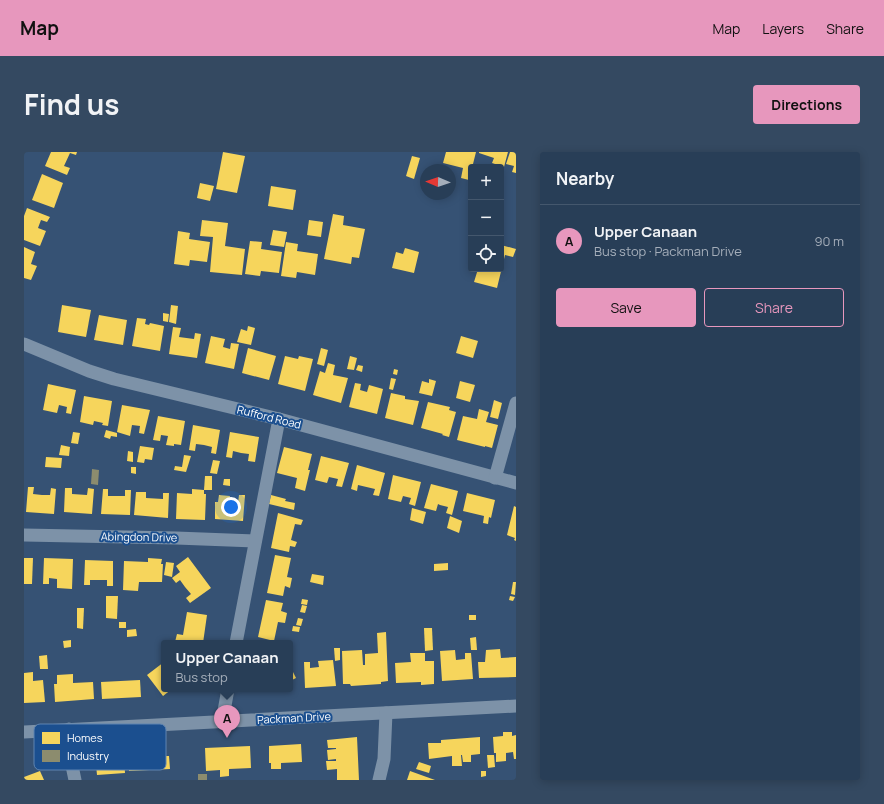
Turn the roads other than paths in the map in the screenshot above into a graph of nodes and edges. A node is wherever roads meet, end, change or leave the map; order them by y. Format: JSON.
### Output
{"nodes":[{"id":1,"x":24,"y":344,"type":"edge"},
{"id":2,"x":516,"y":403,"type":"edge"},
{"id":3,"x":279,"y":419,"type":"junction"},
{"id":4,"x":495,"y":478,"type":"junction"},
{"id":5,"x":516,"y":483,"type":"edge"},
{"id":6,"x":24,"y":535,"type":"edge"},
{"id":7,"x":255,"y":541,"type":"junction"},
{"id":8,"x":237,"y":640,"type":"edge"},
{"id":9,"x":227,"y":692,"type":"edge"},
{"id":10,"x":516,"y":706,"type":"edge"},
{"id":11,"x":386,"y":713,"type":"junction"},
{"id":12,"x":222,"y":722,"type":"junction"},
{"id":13,"x":166,"y":725,"type":"edge"},
{"id":14,"x":34,"y":731,"type":"edge"},
{"id":15,"x":24,"y":732,"type":"edge"},
{"id":16,"x":73,"y":770,"type":"edge"},
{"id":17,"x":75,"y":780,"type":"edge"},
{"id":18,"x":379,"y":780,"type":"edge"}],
"edges":[{"from":1,"to":3,"type":"street","name":"Rufford Road"},
{"from":2,"to":4,"type":"street"},
{"from":3,"to":4,"type":"street","name":"Rufford Road"},
{"from":3,"to":7,"type":"street"},
{"from":4,"to":5,"type":"street","name":"Rufford Road"},
{"from":6,"to":7,"type":"street","name":"Abingdon Drive"},
{"from":7,"to":8,"type":"street"},
{"from":9,"to":12,"type":"street"},
{"from":10,"to":11,"type":"street","name":"Packman Drive"},
{"from":11,"to":12,"type":"street","name":"Packman Drive"},
{"from":11,"to":18,"type":"street"},
{"from":12,"to":13,"type":"street","name":"Packman Drive"},
{"from":14,"to":15,"type":"street","name":"Packman Drive"},
{"from":16,"to":17,"type":"street"}]}
